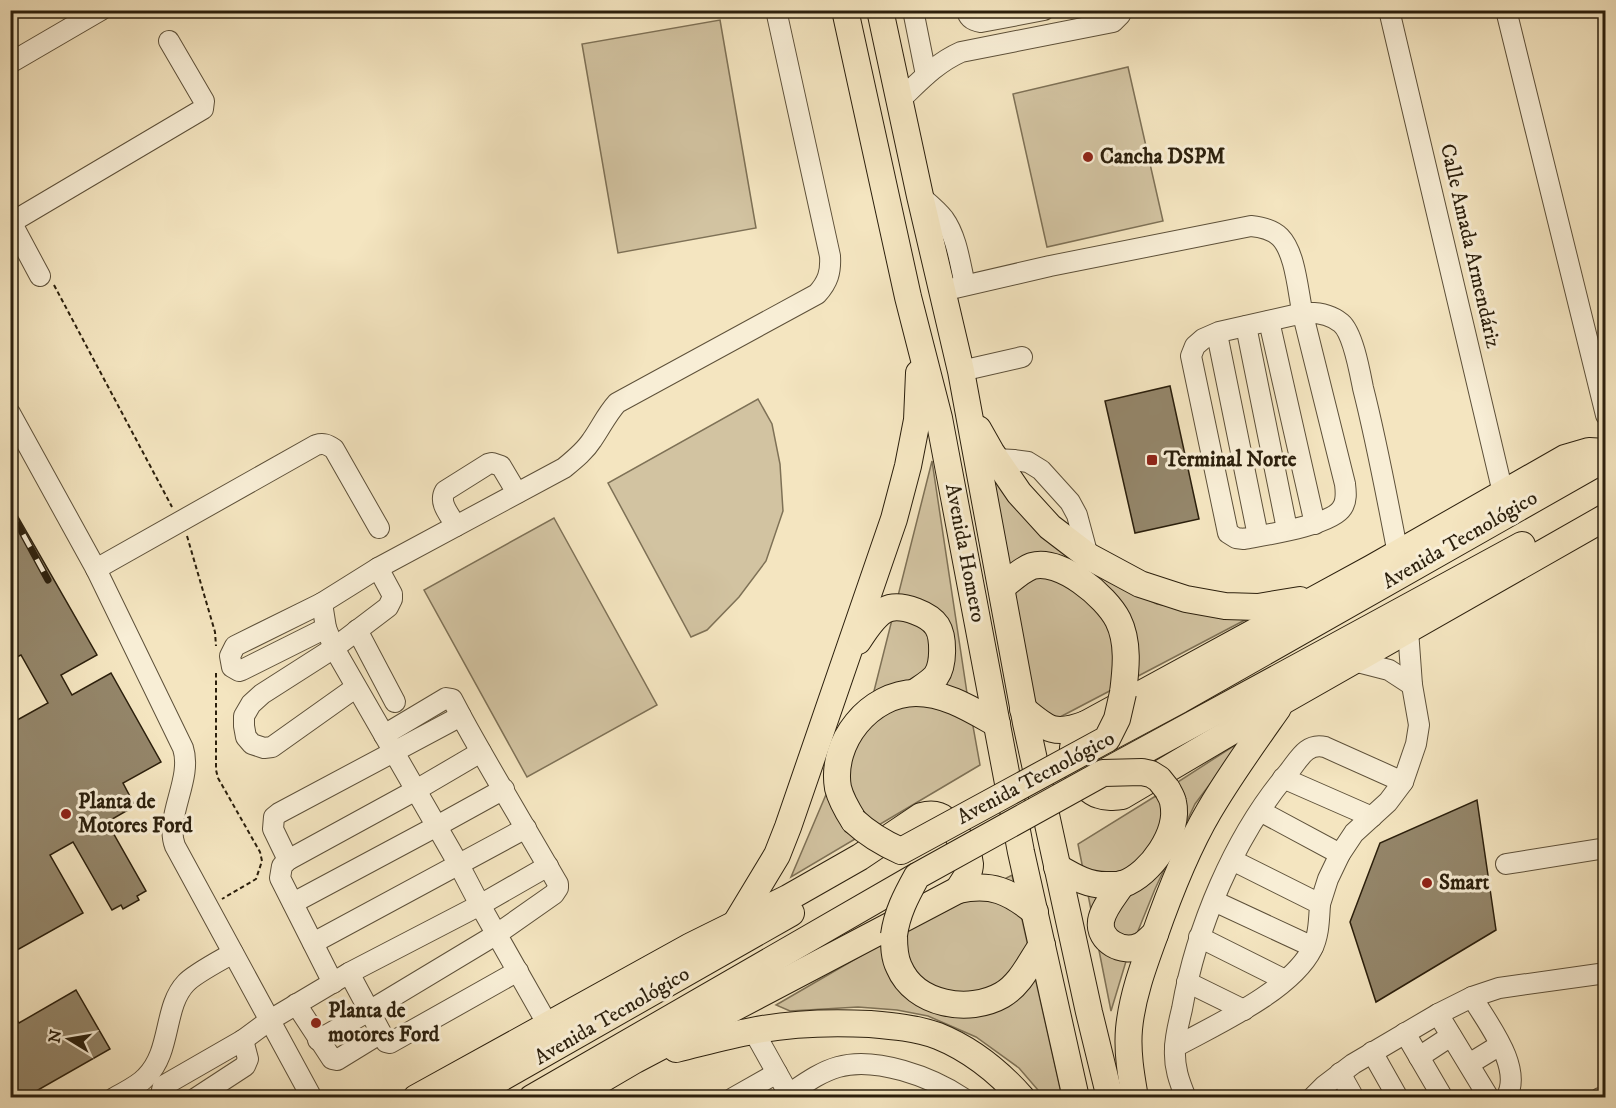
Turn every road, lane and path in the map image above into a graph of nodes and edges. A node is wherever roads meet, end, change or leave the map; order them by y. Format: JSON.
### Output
{"nodes":[{"id":1,"x":101,"y":10,"type":"edge"},
{"id":2,"x":776,"y":10,"type":"edge"},
{"id":3,"x":845,"y":10,"type":"edge"},
{"id":4,"x":880,"y":10,"type":"edge"},
{"id":5,"x":913,"y":10,"type":"edge"},
{"id":6,"x":967,"y":10,"type":"edge"},
{"id":7,"x":1122,"y":10,"type":"edge"},
{"id":8,"x":1389,"y":10,"type":"edge"},
{"id":9,"x":1506,"y":10,"type":"edge"},
{"id":10,"x":1036,"y":12,"type":"edge"},
{"id":11,"x":1034,"y":37,"type":"junction"},
{"id":12,"x":169,"y":41,"type":"dead end"},
{"id":13,"x":10,"y":63,"type":"edge"},
{"id":14,"x":926,"y":75,"type":"junction"},
{"id":15,"x":900,"y":100,"type":"junction"},
{"id":16,"x":11,"y":221,"type":"edge"},
{"id":17,"x":45,"y":277,"type":"joint"},
{"id":18,"x":954,"y":288,"type":"junction"},
{"id":19,"x":908,"y":297,"type":"junction"},
{"id":20,"x":1303,"y":313,"type":"junction"},
{"id":21,"x":1269,"y":321,"type":"junction"},
{"id":22,"x":1246,"y":326,"type":"junction"},
{"id":23,"x":1217,"y":334,"type":"junction"},
{"id":24,"x":920,"y":349,"type":"junction"},
{"id":25,"x":1022,"y":357,"type":"dead end"},
{"id":26,"x":961,"y":371,"type":"junction"},
{"id":27,"x":10,"y":413,"type":"edge"},
{"id":28,"x":1605,"y":415,"type":"edge"},
{"id":29,"x":970,"y":416,"type":"junction"},
{"id":30,"x":1605,"y":452,"type":"edge"},
{"id":31,"x":1605,"y":458,"type":"edge"},
{"id":32,"x":518,"y":493,"type":"junction"},
{"id":33,"x":1503,"y":493,"type":"junction"},
{"id":34,"x":1605,"y":500,"type":"edge"},
{"id":35,"x":1605,"y":517,"type":"edge"},
{"id":36,"x":180,"y":522,"type":"junction"},
{"id":37,"x":1315,"y":524,"type":"junction"},
{"id":38,"x":456,"y":526,"type":"junction"},
{"id":39,"x":379,"y":528,"type":"dead end"},
{"id":40,"x":1287,"y":530,"type":"junction"},
{"id":41,"x":1258,"y":536,"type":"junction"},
{"id":42,"x":1398,"y":554,"type":"junction"},
{"id":43,"x":378,"y":568,"type":"junction"},
{"id":44,"x":96,"y":569,"type":"junction"},
{"id":45,"x":1002,"y":587,"type":"junction"},
{"id":46,"x":1321,"y":596,"type":"junction"},
{"id":47,"x":322,"y":603,"type":"junction"},
{"id":48,"x":326,"y":628,"type":"junction"},
{"id":49,"x":357,"y":630,"type":"junction"},
{"id":50,"x":1408,"y":630,"type":"junction"},
{"id":51,"x":334,"y":648,"type":"junction"},
{"id":52,"x":216,"y":655,"type":"dead end"},
{"id":53,"x":1354,"y":661,"type":"junction"},
{"id":54,"x":216,"y":667,"type":"dead end"},
{"id":55,"x":839,"y":678,"type":"junction"},
{"id":56,"x":1412,"y":685,"type":"junction"},
{"id":57,"x":355,"y":688,"type":"junction"},
{"id":58,"x":914,"y":693,"type":"junction"},
{"id":59,"x":1283,"y":700,"type":"junction"},
{"id":60,"x":395,"y":702,"type":"dead end"},
{"id":61,"x":1024,"y":716,"type":"junction"},
{"id":62,"x":1086,"y":724,"type":"junction"},
{"id":63,"x":998,"y":732,"type":"junction"},
{"id":64,"x":1107,"y":739,"type":"junction"},
{"id":65,"x":390,"y":743,"type":"junction"},
{"id":66,"x":481,"y":752,"type":"junction"},
{"id":67,"x":1103,"y":773,"type":"junction"},
{"id":68,"x":1283,"y":778,"type":"junction"},
{"id":69,"x":1403,"y":782,"type":"junction"},
{"id":70,"x":504,"y":789,"type":"junction"},
{"id":71,"x":416,"y":790,"type":"junction"},
{"id":72,"x":1260,"y":811,"type":"junction"},
{"id":73,"x":1372,"y":817,"type":"junction"},
{"id":74,"x":436,"y":826,"type":"junction"},
{"id":75,"x":526,"y":828,"type":"junction"},
{"id":76,"x":1605,"y":848,"type":"edge"},
{"id":77,"x":901,"y":851,"type":"junction"},
{"id":78,"x":1340,"y":854,"type":"junction"},
{"id":79,"x":288,"y":860,"type":"junction"},
{"id":80,"x":1232,"y":860,"type":"junction"},
{"id":81,"x":1506,"y":864,"type":"dead end"},
{"id":82,"x":459,"y":865,"type":"junction"},
{"id":83,"x":548,"y":866,"type":"junction"},
{"id":84,"x":1057,"y":867,"type":"junction"},
{"id":85,"x":917,"y":876,"type":"junction"},
{"id":86,"x":1122,"y":884,"type":"junction"},
{"id":87,"x":958,"y":890,"type":"junction"},
{"id":88,"x":1214,"y":901,"type":"junction"},
{"id":89,"x":293,"y":903,"type":"junction"},
{"id":90,"x":1320,"y":904,"type":"junction"},
{"id":91,"x":480,"y":905,"type":"junction"},
{"id":92,"x":208,"y":907,"type":"junction"},
{"id":93,"x":1035,"y":912,"type":"junction"},
{"id":94,"x":736,"y":923,"type":"junction"},
{"id":95,"x":497,"y":934,"type":"junction"},
{"id":96,"x":1155,"y":934,"type":"junction"},
{"id":97,"x":1199,"y":937,"type":"junction"},
{"id":98,"x":313,"y":943,"type":"junction"},
{"id":99,"x":1042,"y":945,"type":"junction"},
{"id":100,"x":1314,"y":947,"type":"junction"},
{"id":101,"x":234,"y":953,"type":"junction"},
{"id":102,"x":518,"y":971,"type":"junction"},
{"id":103,"x":1605,"y":973,"type":"edge"},
{"id":104,"x":341,"y":978,"type":"junction"},
{"id":105,"x":1285,"y":980,"type":"junction"},
{"id":106,"x":1187,"y":982,"type":"junction"},
{"id":107,"x":1472,"y":997,"type":"junction"},
{"id":108,"x":296,"y":1004,"type":"junction"},
{"id":109,"x":1244,"y":1010,"type":"junction"},
{"id":110,"x":369,"y":1011,"type":"junction"},
{"id":111,"x":1438,"y":1014,"type":"junction"},
{"id":112,"x":270,"y":1020,"type":"junction"},
{"id":113,"x":548,"y":1024,"type":"junction"},
{"id":114,"x":753,"y":1030,"type":"junction"},
{"id":115,"x":381,"y":1033,"type":"junction"},
{"id":116,"x":1405,"y":1033,"type":"junction"},
{"id":117,"x":1451,"y":1036,"type":"junction"},
{"id":118,"x":243,"y":1040,"type":"junction"},
{"id":119,"x":318,"y":1040,"type":"junction"},
{"id":120,"x":1500,"y":1045,"type":"junction"},
{"id":121,"x":1175,"y":1047,"type":"junction"},
{"id":122,"x":1372,"y":1053,"type":"junction"},
{"id":123,"x":1419,"y":1057,"type":"junction"},
{"id":124,"x":635,"y":1060,"type":"junction"},
{"id":125,"x":1468,"y":1064,"type":"junction"},
{"id":126,"x":777,"y":1073,"type":"junction"},
{"id":127,"x":1340,"y":1074,"type":"junction"},
{"id":128,"x":790,"y":1096,"type":"edge"},
{"id":129,"x":1605,"y":1096,"type":"edge"},
{"id":130,"x":1312,"y":1097,"type":"edge"},
{"id":131,"x":114,"y":1098,"type":"edge"},
{"id":132,"x":165,"y":1098,"type":"edge"},
{"id":133,"x":196,"y":1098,"type":"edge"},
{"id":134,"x":312,"y":1098,"type":"edge"},
{"id":135,"x":416,"y":1098,"type":"edge"},
{"id":136,"x":466,"y":1098,"type":"edge"},
{"id":137,"x":532,"y":1098,"type":"edge"},
{"id":138,"x":570,"y":1098,"type":"edge"},
{"id":139,"x":733,"y":1098,"type":"edge"},
{"id":140,"x":963,"y":1098,"type":"edge"},
{"id":141,"x":1022,"y":1098,"type":"edge"},
{"id":142,"x":1076,"y":1098,"type":"edge"},
{"id":143,"x":1110,"y":1098,"type":"edge"},
{"id":144,"x":1135,"y":1098,"type":"edge"},
{"id":145,"x":1186,"y":1098,"type":"edge"},
{"id":146,"x":1354,"y":1098,"type":"edge"},
{"id":147,"x":1398,"y":1098,"type":"edge"},
{"id":148,"x":1443,"y":1098,"type":"edge"},
{"id":149,"x":1489,"y":1098,"type":"edge"},
{"id":150,"x":1506,"y":1098,"type":"edge"},
{"id":151,"x":1600,"y":1098,"type":"edge"}],
"edges":[{"from":1,"to":13,"type":"street"},
{"from":2,"to":32,"type":"street"},
{"from":3,"to":19,"type":"main road","name":"Avenida Homero"},
{"from":4,"to":15,"type":"main road","name":"Avenida Homero"},
{"from":5,"to":14,"type":"street"},
{"from":6,"to":10,"type":"street"},
{"from":7,"to":11,"type":"street"},
{"from":8,"to":33,"type":"street","name":"Calle Amada Armendáriz"},
{"from":9,"to":28,"type":"street"},
{"from":10,"to":11,"type":"street"},
{"from":11,"to":14,"type":"street"},
{"from":12,"to":16,"type":"street"},
{"from":14,"to":15,"type":"street"},
{"from":15,"to":18,"type":"main road","name":"Avenida Homero"},
{"from":16,"to":17,"type":"street"},
{"from":17,"to":36,"type":"path"},
{"from":18,"to":19,"type":"main road"},
{"from":18,"to":20,"type":"street"},
{"from":18,"to":26,"type":"main road","name":"Avenida Homero"},
{"from":19,"to":24,"type":"main road","name":"Avenida Homero"},
{"from":20,"to":21,"type":"street"},
{"from":20,"to":37,"type":"street"},
{"from":20,"to":42,"type":"street"},
{"from":21,"to":22,"type":"street"},
{"from":21,"to":37,"type":"street"},
{"from":22,"to":23,"type":"street"},
{"from":22,"to":40,"type":"street"},
{"from":23,"to":41,"type":"street"},
{"from":23,"to":41,"type":"street"},
{"from":24,"to":55,"type":"main road"},
{"from":24,"to":63,"type":"main road","name":"Avenida Homero"},
{"from":25,"to":26,"type":"street"},
{"from":26,"to":29,"type":"main road","name":"Avenida Homero"},
{"from":27,"to":44,"type":"street"},
{"from":29,"to":45,"type":"main road","name":"Avenida Homero"},
{"from":29,"to":46,"type":"main road"},
{"from":30,"to":33,"type":"main road"},
{"from":31,"to":64,"type":"main road","name":"Avenida Tecnológico"},
{"from":32,"to":38,"type":"street"},
{"from":32,"to":38,"type":"street"},
{"from":33,"to":42,"type":"main road"},
{"from":34,"to":67,"type":"main road","name":"Avenida Tecnológico"},
{"from":35,"to":50,"type":"main road"},
{"from":36,"to":39,"type":"street"},
{"from":36,"to":44,"type":"street"},
{"from":36,"to":52,"type":"path"},
{"from":37,"to":40,"type":"street"},
{"from":38,"to":43,"type":"street"},
{"from":40,"to":41,"type":"street"},
{"from":42,"to":46,"type":"main road"},
{"from":43,"to":47,"type":"street"},
{"from":43,"to":49,"type":"street"},
{"from":44,"to":92,"type":"street"},
{"from":45,"to":61,"type":"main road","name":"Avenida Homero"},
{"from":45,"to":64,"type":"main road","bridge":true},
{"from":46,"to":62,"type":"main road"},
{"from":47,"to":48,"type":"street"},
{"from":47,"to":48,"type":"street"},
{"from":48,"to":51,"type":"street"},
{"from":49,"to":51,"type":"street"},
{"from":49,"to":60,"type":"street"},
{"from":50,"to":53,"type":"main road"},
{"from":50,"to":56,"type":"street"},
{"from":51,"to":57,"type":"street"},
{"from":51,"to":57,"type":"street"},
{"from":53,"to":56,"type":"street"},
{"from":53,"to":59,"type":"main road"},
{"from":54,"to":92,"type":"path"},
{"from":55,"to":58,"type":"main road"},
{"from":55,"to":94,"type":"main road"},
{"from":56,"to":69,"type":"street"},
{"from":57,"to":65,"type":"street"},
{"from":58,"to":63,"type":"main road"},
{"from":58,"to":77,"type":"main road","bridge":true},
{"from":59,"to":62,"type":"main road"},
{"from":59,"to":96,"type":"main road"},
{"from":61,"to":62,"type":"main road"},
{"from":61,"to":84,"type":"main road","name":"Avenida Homero"},
{"from":63,"to":93,"type":"main road","name":"Avenida Homero"},
{"from":64,"to":77,"type":"main road","name":"Avenida Tecnológico","bridge":true},
{"from":65,"to":66,"type":"street"},
{"from":65,"to":71,"type":"street"},
{"from":65,"to":79,"type":"street"},
{"from":66,"to":70,"type":"street"},
{"from":66,"to":71,"type":"street"},
{"from":67,"to":85,"type":"main road","name":"Avenida Tecnológico","bridge":true},
{"from":67,"to":86,"type":"main road","bridge":true},
{"from":68,"to":69,"type":"street"},
{"from":68,"to":72,"type":"street"},
{"from":68,"to":73,"type":"street"},
{"from":69,"to":73,"type":"street"},
{"from":70,"to":74,"type":"street"},
{"from":70,"to":75,"type":"street"},
{"from":71,"to":74,"type":"street"},
{"from":71,"to":79,"type":"street"},
{"from":72,"to":78,"type":"street"},
{"from":72,"to":80,"type":"street"},
{"from":73,"to":78,"type":"street"},
{"from":74,"to":82,"type":"street"},
{"from":74,"to":89,"type":"street"},
{"from":75,"to":82,"type":"street"},
{"from":75,"to":83,"type":"street"},
{"from":76,"to":81,"type":"street"},
{"from":77,"to":136,"type":"main road","name":"Avenida Tecnológico"},
{"from":78,"to":90,"type":"street"},
{"from":79,"to":89,"type":"street"},
{"from":80,"to":88,"type":"street"},
{"from":80,"to":90,"type":"street"},
{"from":82,"to":91,"type":"street"},
{"from":82,"to":98,"type":"street"},
{"from":83,"to":91,"type":"street"},
{"from":83,"to":95,"type":"street"},
{"from":84,"to":86,"type":"main road"},
{"from":84,"to":143,"type":"main road","name":"Avenida Homero"},
{"from":85,"to":99,"type":"main road","bridge":true},
{"from":85,"to":137,"type":"main road","name":"Avenida Tecnológico"},
{"from":86,"to":96,"type":"main road"},
{"from":87,"to":93,"type":"main road"},
{"from":87,"to":94,"type":"main road"},
{"from":87,"to":124,"type":"main road"},
{"from":88,"to":97,"type":"street"},
{"from":88,"to":100,"type":"street"},
{"from":89,"to":98,"type":"street"},
{"from":90,"to":100,"type":"street"},
{"from":91,"to":95,"type":"street"},
{"from":91,"to":104,"type":"street"},
{"from":92,"to":101,"type":"street"},
{"from":93,"to":99,"type":"main road","name":"Avenida Homero"},
{"from":94,"to":113,"type":"main road"},
{"from":95,"to":102,"type":"street"},
{"from":95,"to":110,"type":"street"},
{"from":96,"to":144,"type":"main road"},
{"from":97,"to":105,"type":"street"},
{"from":97,"to":106,"type":"street"},
{"from":98,"to":104,"type":"street"},
{"from":99,"to":142,"type":"main road","name":"Avenida Homero"},
{"from":100,"to":105,"type":"street"},
{"from":101,"to":112,"type":"street"},
{"from":101,"to":131,"type":"street"},
{"from":102,"to":113,"type":"street"},
{"from":102,"to":115,"type":"street"},
{"from":103,"to":107,"type":"street"},
{"from":104,"to":108,"type":"street"},
{"from":104,"to":110,"type":"street"},
{"from":105,"to":109,"type":"street"},
{"from":106,"to":109,"type":"street"},
{"from":106,"to":121,"type":"street"},
{"from":107,"to":111,"type":"street"},
{"from":107,"to":120,"type":"street"},
{"from":108,"to":112,"type":"street"},
{"from":108,"to":119,"type":"street"},
{"from":109,"to":121,"type":"street"},
{"from":110,"to":115,"type":"street"},
{"from":110,"to":119,"type":"street"},
{"from":111,"to":116,"type":"street"},
{"from":111,"to":117,"type":"street"},
{"from":112,"to":118,"type":"street"},
{"from":112,"to":134,"type":"street"},
{"from":113,"to":135,"type":"main road"},
{"from":114,"to":124,"type":"main road"},
{"from":114,"to":126,"type":"street"},
{"from":114,"to":141,"type":"main road"},
{"from":115,"to":119,"type":"street"},
{"from":116,"to":122,"type":"street"},
{"from":116,"to":123,"type":"street"},
{"from":117,"to":123,"type":"street"},
{"from":117,"to":125,"type":"street"},
{"from":118,"to":132,"type":"street"},
{"from":118,"to":133,"type":"street"},
{"from":120,"to":125,"type":"street"},
{"from":120,"to":150,"type":"street"},
{"from":121,"to":145,"type":"street"},
{"from":122,"to":127,"type":"street"},
{"from":122,"to":147,"type":"street"},
{"from":123,"to":148,"type":"street"},
{"from":124,"to":138,"type":"main road"},
{"from":125,"to":149,"type":"street"},
{"from":126,"to":128,"type":"street"},
{"from":126,"to":139,"type":"street"},
{"from":127,"to":130,"type":"street"},
{"from":127,"to":146,"type":"street"},
{"from":128,"to":140,"type":"street"},
{"from":129,"to":151,"type":"street"}]}
